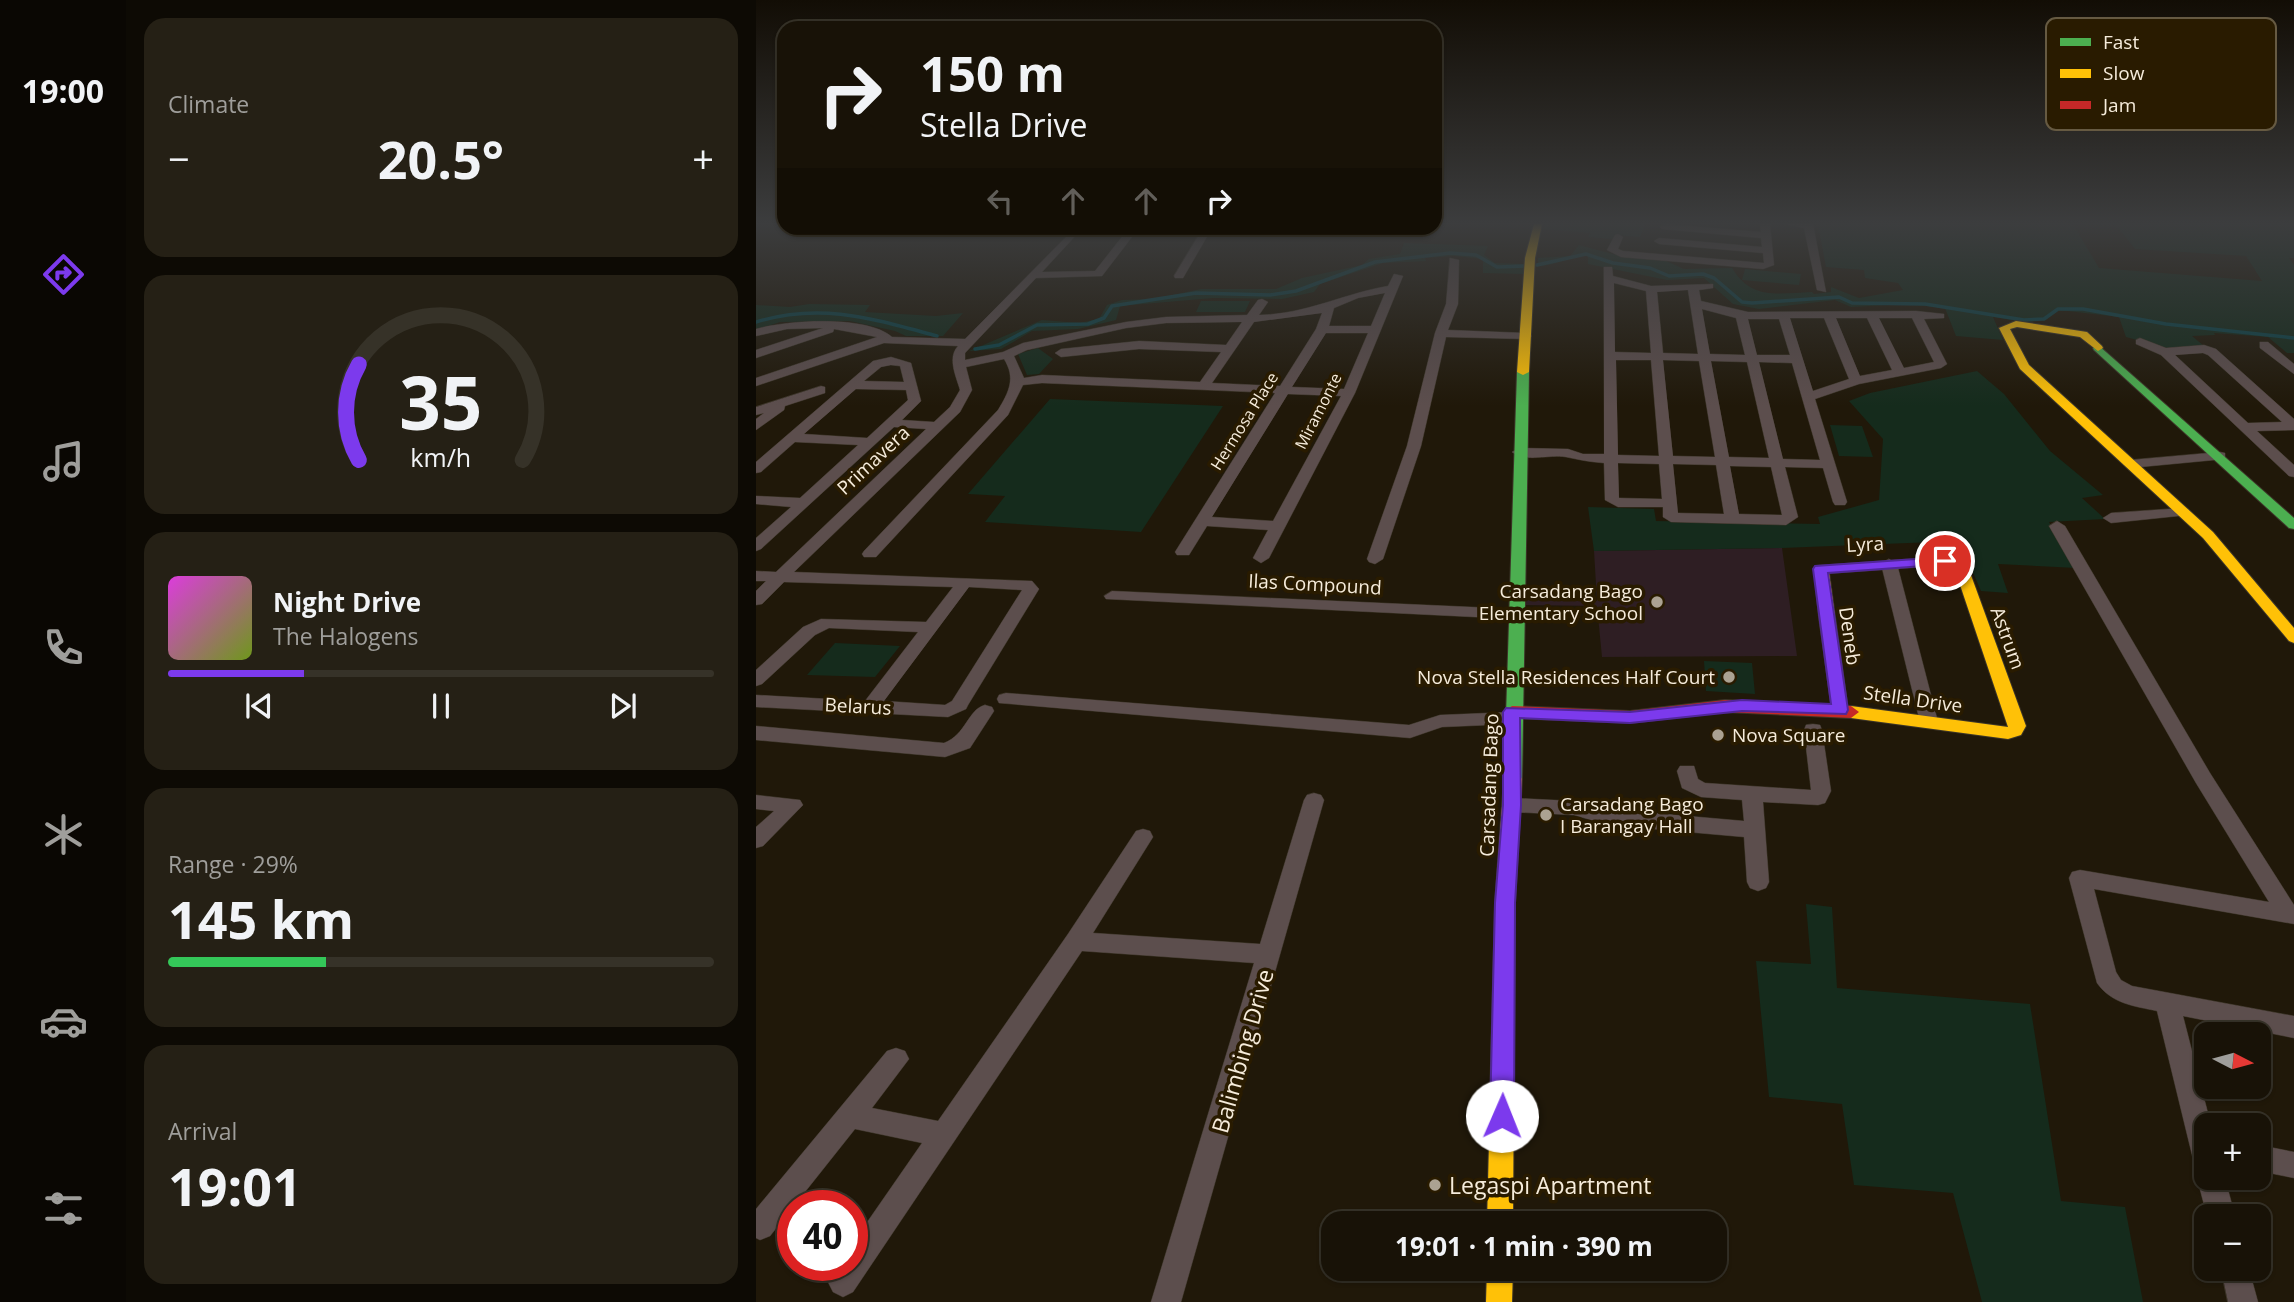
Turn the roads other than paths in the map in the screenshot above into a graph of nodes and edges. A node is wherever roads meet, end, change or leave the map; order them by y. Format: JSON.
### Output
{"nodes":[{"id":1,"x":1023,"y":285,"type":"edge"},
{"id":2,"x":1394,"y":285,"type":"edge"},
{"id":3,"x":1455,"y":285,"type":"edge"},
{"id":4,"x":1530,"y":285,"type":"edge"},
{"id":5,"x":1608,"y":285,"type":"edge"},
{"id":6,"x":1640,"y":285,"type":"edge"},
{"id":7,"x":1821,"y":285,"type":"edge"},
{"id":8,"x":1709,"y":286,"type":"dead end"},
{"id":9,"x":1693,"y":288,"type":"junction"},
{"id":10,"x":1392,"y":289,"type":"junction"},
{"id":11,"x":1651,"y":289,"type":"junction"},
{"id":12,"x":1822,"y":289,"type":"dead end"},
{"id":13,"x":1262,"y":302,"type":"dead end"},
{"id":14,"x":1695,"y":303,"type":"junction"},
{"id":15,"x":1329,"y":308,"type":"junction"},
{"id":16,"x":1916,"y":314,"type":"junction"},
{"id":17,"x":1784,"y":316,"type":"junction"},
{"id":18,"x":1829,"y":316,"type":"junction"},
{"id":19,"x":1872,"y":316,"type":"junction"},
{"id":20,"x":1940,"y":316,"type":"dead end"},
{"id":21,"x":1742,"y":317,"type":"junction"},
{"id":22,"x":1253,"y":318,"type":"junction"},
{"id":23,"x":844,"y":326,"type":"junction"},
{"id":24,"x":1322,"y":329,"type":"junction"},
{"id":25,"x":1376,"y":330,"type":"junction"},
{"id":26,"x":756,"y":333,"type":"edge"},
{"id":27,"x":1441,"y":333,"type":"junction"},
{"id":28,"x":1526,"y":336,"type":"junction"},
{"id":29,"x":884,"y":339,"type":"junction"},
{"id":30,"x":1047,"y":341,"type":"junction"},
{"id":31,"x":2140,"y":342,"type":"dead end"},
{"id":32,"x":967,"y":343,"type":"junction"},
{"id":33,"x":2264,"y":345,"type":"dead end"},
{"id":34,"x":1230,"y":349,"type":"junction"},
{"id":35,"x":2165,"y":352,"type":"junction"},
{"id":36,"x":1060,"y":353,"type":"junction"},
{"id":37,"x":756,"y":354,"type":"edge"},
{"id":38,"x":1007,"y":355,"type":"junction"},
{"id":39,"x":1610,"y":356,"type":"junction"},
{"id":40,"x":1657,"y":357,"type":"junction"},
{"id":41,"x":1705,"y":358,"type":"junction"},
{"id":42,"x":1751,"y":359,"type":"junction"},
{"id":43,"x":1797,"y":359,"type":"junction"},
{"id":44,"x":959,"y":362,"type":"junction"},
{"id":45,"x":2294,"y":370,"type":"edge"},
{"id":46,"x":1900,"y":373,"type":"junction"},
{"id":47,"x":1042,"y":379,"type":"junction"},
{"id":48,"x":1856,"y":381,"type":"junction"},
{"id":49,"x":756,"y":382,"type":"edge"},
{"id":50,"x":1020,"y":382,"type":"junction"},
{"id":51,"x":854,"y":385,"type":"junction"},
{"id":52,"x":913,"y":386,"type":"junction"},
{"id":53,"x":1204,"y":386,"type":"junction"},
{"id":54,"x":821,"y":390,"type":"dead end"},
{"id":55,"x":1284,"y":390,"type":"junction"},
{"id":56,"x":1349,"y":393,"type":"junction"},
{"id":57,"x":1808,"y":397,"type":"junction"},
{"id":58,"x":787,"y":400,"type":"junction"},
{"id":59,"x":756,"y":411,"type":"edge"},
{"id":60,"x":892,"y":424,"type":"junction"},
{"id":61,"x":756,"y":426,"type":"edge"},
{"id":62,"x":937,"y":426,"type":"junction"},
{"id":63,"x":2294,"y":426,"type":"edge"},
{"id":64,"x":2245,"y":427,"type":"junction"},
{"id":65,"x":793,"y":438,"type":"junction"},
{"id":66,"x":873,"y":442,"type":"junction"},
{"id":67,"x":2220,"y":456,"type":"junction"},
{"id":68,"x":1519,"y":457,"type":"junction"},
{"id":69,"x":1611,"y":459,"type":"junction"},
{"id":70,"x":1667,"y":460,"type":"junction"},
{"id":71,"x":1723,"y":462,"type":"junction"},
{"id":72,"x":1776,"y":463,"type":"junction"},
{"id":73,"x":1829,"y":464,"type":"junction"},
{"id":74,"x":2130,"y":464,"type":"junction"},
{"id":75,"x":756,"y":469,"type":"edge"},
{"id":76,"x":2294,"y":473,"type":"edge"},
{"id":77,"x":756,"y":500,"type":"edge"},
{"id":78,"x":1840,"y":502,"type":"dead end"},
{"id":79,"x":804,"y":503,"type":"junction"},
{"id":80,"x":1668,"y":503,"type":"junction"},
{"id":81,"x":2183,"y":512,"type":"junction"},
{"id":82,"x":1732,"y":518,"type":"junction"},
{"id":83,"x":2112,"y":519,"type":"dead end"},
{"id":84,"x":1201,"y":522,"type":"junction"},
{"id":85,"x":2294,"y":525,"type":"edge"},
{"id":86,"x":1277,"y":526,"type":"junction"},
{"id":87,"x":2057,"y":526,"type":"dead end"},
{"id":88,"x":756,"y":546,"type":"edge"},
{"id":89,"x":1183,"y":552,"type":"dead end"},
{"id":90,"x":870,"y":554,"type":"dead end"},
{"id":91,"x":1261,"y":558,"type":"dead end"},
{"id":92,"x":1375,"y":559,"type":"dead end"},
{"id":93,"x":1954,"y":562,"type":"joint"},
{"id":94,"x":1889,"y":564,"type":"junction"},
{"id":95,"x":1821,"y":569,"type":"joint"},
{"id":96,"x":756,"y":576,"type":"edge"},
{"id":97,"x":780,"y":577,"type":"junction"},
{"id":98,"x":964,"y":583,"type":"junction"},
{"id":99,"x":1112,"y":596,"type":"dead end"},
{"id":100,"x":756,"y":600,"type":"edge"},
{"id":101,"x":1516,"y":614,"type":"junction"},
{"id":102,"x":931,"y":627,"type":"junction"},
{"id":103,"x":2294,"y":638,"type":"edge"},
{"id":104,"x":756,"y":680,"type":"edge"},
{"id":105,"x":1006,"y":699,"type":"dead end"},
{"id":106,"x":756,"y":701,"type":"edge"},
{"id":107,"x":870,"y":707,"type":"junction"},
{"id":108,"x":1840,"y":710,"type":"junction"},
{"id":109,"x":985,"y":711,"type":"dead end"},
{"id":110,"x":1512,"y":715,"type":"junction"},
{"id":111,"x":1929,"y":722,"type":"junction"},
{"id":112,"x":1813,"y":730,"type":"dead end"},
{"id":113,"x":2015,"y":731,"type":"joint"},
{"id":114,"x":756,"y":733,"type":"edge"},
{"id":115,"x":1687,"y":771,"type":"dead end"},
{"id":116,"x":1752,"y":794,"type":"junction"},
{"id":117,"x":1314,"y":800,"type":"dead end"},
{"id":118,"x":756,"y":802,"type":"edge"},
{"id":119,"x":1512,"y":805,"type":"junction"},
{"id":120,"x":1754,"y":830,"type":"junction"},
{"id":121,"x":1143,"y":837,"type":"dead end"},
{"id":122,"x":756,"y":840,"type":"edge"},
{"id":123,"x":1758,"y":882,"type":"dead end"},
{"id":124,"x":2291,"y":914,"type":"edge"},
{"id":125,"x":1076,"y":941,"type":"junction"},
{"id":126,"x":1270,"y":954,"type":"junction"},
{"id":127,"x":2167,"y":1001,"type":"junction"},
{"id":128,"x":2294,"y":1027,"type":"edge"},
{"id":129,"x":896,"y":1059,"type":"dead end"},
{"id":130,"x":2195,"y":1113,"type":"edge"},
{"id":131,"x":849,"y":1116,"type":"junction"},
{"id":132,"x":944,"y":1135,"type":"junction"},
{"id":133,"x":2271,"y":1160,"type":"edge"},
{"id":134,"x":2294,"y":1165,"type":"edge"},
{"id":135,"x":1500,"y":1211,"type":"edge"},
{"id":136,"x":760,"y":1226,"type":"dead end"},
{"id":137,"x":1500,"y":1281,"type":"edge"},
{"id":138,"x":2238,"y":1281,"type":"edge"},
{"id":139,"x":843,"y":1282,"type":"dead end"},
{"id":140,"x":1166,"y":1302,"type":"edge"},
{"id":141,"x":1499,"y":1302,"type":"edge"},
{"id":142,"x":2243,"y":1302,"type":"edge"}],
"edges":[{"from":1,"to":32,"type":"street"},
{"from":2,"to":10,"type":"street","name":"Miramonte"},
{"from":3,"to":27,"type":"street"},
{"from":4,"to":28,"type":"street","name":"Carsadang Bago"},
{"from":5,"to":39,"type":"street"},
{"from":6,"to":11,"type":"street"},
{"from":7,"to":12,"type":"street"},
{"from":8,"to":9,"type":"street"},
{"from":9,"to":11,"type":"street"},
{"from":9,"to":14,"type":"street"},
{"from":10,"to":15,"type":"street"},
{"from":10,"to":25,"type":"street","name":"Miramonte"},
{"from":11,"to":40,"type":"street"},
{"from":13,"to":22,"type":"street"},
{"from":14,"to":21,"type":"street"},
{"from":14,"to":41,"type":"street"},
{"from":15,"to":22,"type":"street"},
{"from":15,"to":24,"type":"street","name":"Hermosa Place"},
{"from":16,"to":19,"type":"street"},
{"from":16,"to":20,"type":"street"},
{"from":16,"to":46,"type":"street"},
{"from":17,"to":18,"type":"street"},
{"from":17,"to":21,"type":"street"},
{"from":17,"to":43,"type":"street"},
{"from":18,"to":19,"type":"street"},
{"from":18,"to":48,"type":"street"},
{"from":19,"to":46,"type":"street"},
{"from":21,"to":42,"type":"street"},
{"from":22,"to":30,"type":"street"},
{"from":22,"to":34,"type":"street"},
{"from":23,"to":26,"type":"street"},
{"from":23,"to":29,"type":"street"},
{"from":23,"to":37,"type":"street"},
{"from":24,"to":25,"type":"street"},
{"from":24,"to":55,"type":"street","name":"Hermosa Place"},
{"from":25,"to":56,"type":"street","name":"Miramonte"},
{"from":27,"to":28,"type":"street"},
{"from":27,"to":92,"type":"street"},
{"from":28,"to":68,"type":"street","name":"Carsadang Bago"},
{"from":29,"to":32,"type":"street"},
{"from":29,"to":49,"type":"street"},
{"from":30,"to":36,"type":"street"},
{"from":30,"to":38,"type":"street"},
{"from":31,"to":35,"type":"street"},
{"from":32,"to":44,"type":"street"},
{"from":33,"to":45,"type":"street"},
{"from":34,"to":36,"type":"street"},
{"from":34,"to":53,"type":"street"},
{"from":35,"to":63,"type":"street"},
{"from":35,"to":64,"type":"street"},
{"from":36,"to":47,"type":"street"},
{"from":38,"to":44,"type":"street"},
{"from":38,"to":50,"type":"street"},
{"from":39,"to":40,"type":"street"},
{"from":39,"to":69,"type":"street"},
{"from":40,"to":41,"type":"street"},
{"from":40,"to":70,"type":"street"},
{"from":41,"to":42,"type":"street"},
{"from":41,"to":71,"type":"street"},
{"from":42,"to":43,"type":"street"},
{"from":42,"to":72,"type":"street"},
{"from":43,"to":57,"type":"street"},
{"from":44,"to":62,"type":"street","name":"Primavera"},
{"from":46,"to":48,"type":"street"},
{"from":47,"to":50,"type":"street"},
{"from":47,"to":53,"type":"street"},
{"from":48,"to":57,"type":"street"},
{"from":50,"to":90,"type":"street"},
{"from":51,"to":52,"type":"street"},
{"from":51,"to":52,"type":"street"},
{"from":51,"to":65,"type":"street"},
{"from":52,"to":60,"type":"street"},
{"from":53,"to":55,"type":"street"},
{"from":54,"to":58,"type":"street"},
{"from":55,"to":56,"type":"street"},
{"from":55,"to":84,"type":"street","name":"Hermosa Place"},
{"from":56,"to":86,"type":"street","name":"Miramonte"},
{"from":57,"to":73,"type":"street"},
{"from":58,"to":59,"type":"street"},
{"from":58,"to":61,"type":"street"},
{"from":60,"to":62,"type":"street"},
{"from":60,"to":66,"type":"street"},
{"from":62,"to":97,"type":"street","name":"Primavera"},
{"from":63,"to":64,"type":"street"},
{"from":64,"to":76,"type":"street"},
{"from":65,"to":66,"type":"street"},
{"from":65,"to":75,"type":"street"},
{"from":66,"to":79,"type":"street"},
{"from":67,"to":74,"type":"street"},
{"from":67,"to":74,"type":"street"},
{"from":67,"to":85,"type":"street"},
{"from":68,"to":69,"type":"street"},
{"from":68,"to":101,"type":"street","name":"Carsadang Bago"},
{"from":69,"to":70,"type":"street"},
{"from":69,"to":80,"type":"street"},
{"from":70,"to":71,"type":"street"},
{"from":70,"to":80,"type":"street"},
{"from":71,"to":72,"type":"street"},
{"from":71,"to":82,"type":"street"},
{"from":72,"to":73,"type":"street"},
{"from":72,"to":82,"type":"street"},
{"from":73,"to":78,"type":"street"},
{"from":74,"to":81,"type":"street"},
{"from":77,"to":79,"type":"street"},
{"from":79,"to":88,"type":"street"},
{"from":80,"to":82,"type":"street"},
{"from":81,"to":83,"type":"street"},
{"from":81,"to":103,"type":"street"},
{"from":84,"to":86,"type":"street"},
{"from":84,"to":89,"type":"street","name":"Hermosa Place"},
{"from":86,"to":91,"type":"street","name":"Miramonte"},
{"from":87,"to":124,"type":"street"},
{"from":93,"to":94,"type":"street","name":"Lyra"},
{"from":93,"to":113,"type":"street","name":"Astrum"},
{"from":94,"to":95,"type":"street","name":"Lyra"},
{"from":94,"to":111,"type":"street"},
{"from":95,"to":108,"type":"street","name":"Deneb"},
{"from":96,"to":97,"type":"street"},
{"from":97,"to":98,"type":"street"},
{"from":97,"to":100,"type":"street","name":"Primavera"},
{"from":98,"to":102,"type":"street"},
{"from":98,"to":107,"type":"street","name":"Belarus"},
{"from":99,"to":101,"type":"street","name":"Ilas Compound"},
{"from":101,"to":110,"type":"street","name":"Carsadang Bago"},
{"from":102,"to":104,"type":"street"},
{"from":102,"to":107,"type":"street"},
{"from":105,"to":110,"type":"street"},
{"from":106,"to":107,"type":"street","name":"Belarus"},
{"from":108,"to":110,"type":"street","name":"Stella Drive"},
{"from":108,"to":111,"type":"street","name":"Stella Drive"},
{"from":109,"to":114,"type":"street"},
{"from":110,"to":119,"type":"street","name":"Carsadang Bago"},
{"from":111,"to":113,"type":"street","name":"Stella Drive"},
{"from":112,"to":116,"type":"street"},
{"from":115,"to":116,"type":"street"},
{"from":116,"to":120,"type":"street"},
{"from":117,"to":126,"type":"street","name":"Balimbing Drive"},
{"from":118,"to":122,"type":"street"},
{"from":119,"to":120,"type":"street"},
{"from":119,"to":135,"type":"street","name":"Carsadang Bago"},
{"from":120,"to":123,"type":"street"},
{"from":121,"to":125,"type":"street"},
{"from":124,"to":127,"type":"street"},
{"from":125,"to":126,"type":"street"},
{"from":125,"to":132,"type":"street"},
{"from":126,"to":140,"type":"street","name":"Balimbing Drive"},
{"from":127,"to":128,"type":"street"},
{"from":127,"to":130,"type":"street"},
{"from":129,"to":131,"type":"street"},
{"from":131,"to":132,"type":"street"},
{"from":131,"to":136,"type":"street"},
{"from":132,"to":139,"type":"street"},
{"from":133,"to":134,"type":"street"},
{"from":137,"to":141,"type":"street"},
{"from":138,"to":142,"type":"street"}]}
